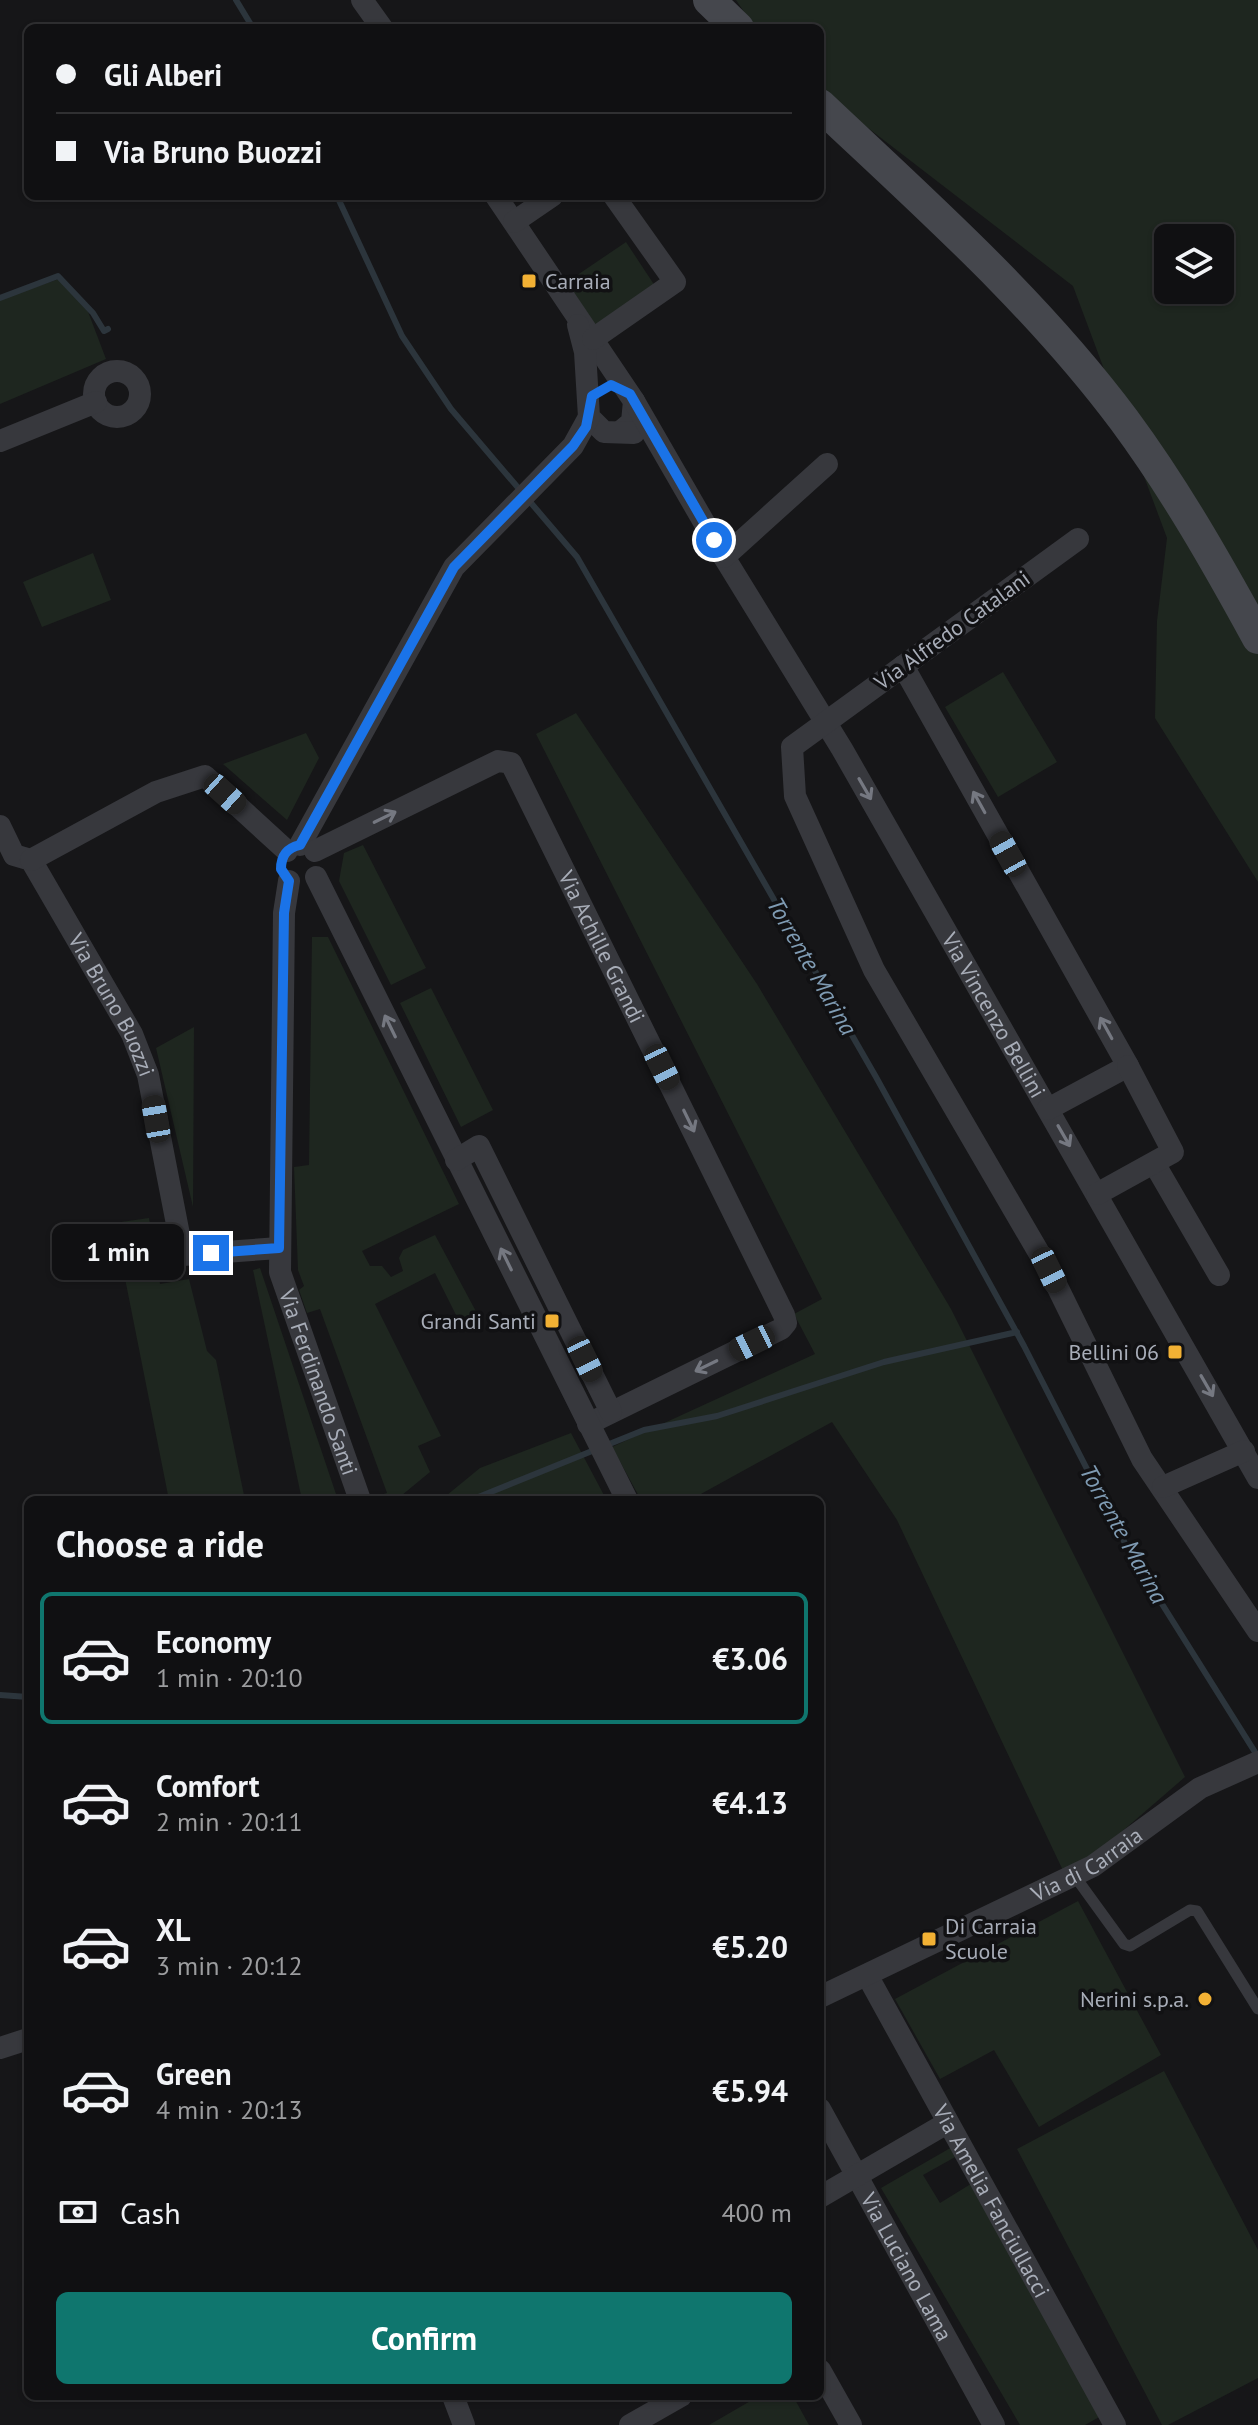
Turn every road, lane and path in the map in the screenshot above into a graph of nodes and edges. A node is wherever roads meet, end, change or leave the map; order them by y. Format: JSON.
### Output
{"nodes":[{"id":1,"x":362,"y":0,"type":"edge"},
{"id":2,"x":709,"y":0,"type":"edge"},
{"id":3,"x":379,"y":24,"type":"edge"},
{"id":4,"x":734,"y":24,"type":"edge"},
{"id":5,"x":824,"y":109,"type":"edge"},
{"id":6,"x":499,"y":200,"type":"edge"},
{"id":7,"x":546,"y":200,"type":"edge"},
{"id":8,"x":617,"y":200,"type":"edge"},
{"id":9,"x":514,"y":222,"type":"junction"},
{"id":10,"x":569,"y":301,"type":"junction"},
{"id":11,"x":593,"y":339,"type":"junction"},
{"id":12,"x":632,"y":397,"type":"junction"},
{"id":13,"x":96,"y":402,"type":"dead end"},
{"id":14,"x":600,"y":423,"type":"junction"},
{"id":15,"x":0,"y":441,"type":"edge"},
{"id":16,"x":664,"y":452,"type":"junction"},
{"id":17,"x":827,"y":464,"type":"dead end"},
{"id":18,"x":1078,"y":539,"type":"dead end"},
{"id":19,"x":724,"y":557,"type":"junction"},
{"id":20,"x":1258,"y":638,"type":"edge"},
{"id":21,"x":903,"y":666,"type":"junction"},
{"id":22,"x":826,"y":722,"type":"junction"},
{"id":23,"x":0,"y":826,"type":"edge"},
{"id":24,"x":301,"y":849,"type":"junction"},
{"id":25,"x":31,"y":860,"type":"junction"},
{"id":26,"x":316,"y":877,"type":"junction"},
{"id":27,"x":289,"y":881,"type":"junction"},
{"id":28,"x":1128,"y":1066,"type":"junction"},
{"id":29,"x":1048,"y":1109,"type":"junction"},
{"id":30,"x":456,"y":1160,"type":"junction"},
{"id":31,"x":1154,"y":1163,"type":"junction"},
{"id":32,"x":1097,"y":1194,"type":"junction"},
{"id":33,"x":279,"y":1248,"type":"junction"},
{"id":34,"x":1219,"y":1275,"type":"dead end"},
{"id":35,"x":611,"y":1412,"type":"junction"},
{"id":36,"x":592,"y":1432,"type":"junction"},
{"id":37,"x":1244,"y":1451,"type":"junction"},
{"id":38,"x":1258,"y":1478,"type":"edge"},
{"id":39,"x":1163,"y":1487,"type":"junction"},
{"id":40,"x":359,"y":1496,"type":"edge"},
{"id":41,"x":625,"y":1496,"type":"edge"},
{"id":42,"x":1258,"y":1631,"type":"edge"},
{"id":43,"x":1258,"y":1762,"type":"edge"},
{"id":44,"x":1074,"y":1875,"type":"junction"},
{"id":45,"x":867,"y":1975,"type":"junction"},
{"id":46,"x":824,"y":1995,"type":"edge"},
{"id":47,"x":1258,"y":2009,"type":"edge"},
{"id":48,"x":24,"y":2040,"type":"edge"},
{"id":49,"x":0,"y":2048,"type":"edge"},
{"id":50,"x":824,"y":2117,"type":"edge"},
{"id":51,"x":947,"y":2123,"type":"junction"},
{"id":52,"x":854,"y":2174,"type":"junction"},
{"id":53,"x":824,"y":2194,"type":"edge"},
{"id":54,"x":824,"y":2377,"type":"edge"},
{"id":55,"x":455,"y":2400,"type":"edge"},
{"id":56,"x":674,"y":2400,"type":"edge"},
{"id":57,"x":464,"y":2425,"type":"edge"},
{"id":58,"x":630,"y":2425,"type":"edge"},
{"id":59,"x":851,"y":2425,"type":"edge"},
{"id":60,"x":994,"y":2425,"type":"edge"},
{"id":61,"x":1115,"y":2425,"type":"edge"}],
"edges":[{"from":1,"to":3,"type":"street"},
{"from":2,"to":4,"type":"main road"},
{"from":5,"to":20,"type":"main road"},
{"from":6,"to":9,"type":"street","name":"Via Vincenzo Bellini"},
{"from":7,"to":9,"type":"street"},
{"from":8,"to":11,"type":"street"},
{"from":9,"to":10,"type":"street","name":"Via Vincenzo Bellini"},
{"from":10,"to":11,"type":"street","name":"Via Vincenzo Bellini"},
{"from":10,"to":14,"type":"street","name":"Via Vincenzo Bellini"},
{"from":11,"to":12,"type":"street","name":"Via Vincenzo Bellini"},
{"from":12,"to":14,"type":"street"},
{"from":12,"to":14,"type":"street"},
{"from":12,"to":16,"type":"street","name":"Via Vincenzo Bellini"},
{"from":13,"to":15,"type":"street"},
{"from":14,"to":16,"type":"street"},
{"from":14,"to":24,"type":"street"},
{"from":16,"to":19,"type":"street","name":"Via Vincenzo Bellini"},
{"from":17,"to":19,"type":"street"},
{"from":18,"to":21,"type":"street","name":"Via Alfredo Catalani"},
{"from":19,"to":22,"type":"street","name":"Via Vincenzo Bellini"},
{"from":21,"to":22,"type":"street","name":"Via Alfredo Catalani"},
{"from":28,"to":21,"type":"street","one_way":true},
{"from":22,"to":29,"type":"street","name":"Via Vincenzo Bellini","one_way":true},
{"from":22,"to":39,"type":"street","name":"Via Alfredo Catalani"},
{"from":23,"to":25,"type":"street","name":"Via Bruno Buozzi"},
{"from":24,"to":25,"type":"street"},
{"from":24,"to":26,"type":"street"},
{"from":24,"to":27,"type":"street","name":"Via Ferdinando Santi"},
{"from":24,"to":35,"type":"street","name":"Via Achille Grandi","one_way":true},
{"from":25,"to":33,"type":"street","name":"Via Bruno Buozzi"},
{"from":26,"to":27,"type":"street"},
{"from":30,"to":26,"type":"street","one_way":true},
{"from":27,"to":33,"type":"street","name":"Via Ferdinando Santi"},
{"from":28,"to":29,"type":"street"},
{"from":28,"to":31,"type":"street"},
{"from":29,"to":32,"type":"street","name":"Via Vincenzo Bellini","one_way":true},
{"from":30,"to":35,"type":"street"},
{"from":36,"to":30,"type":"street","one_way":true},
{"from":31,"to":32,"type":"street"},
{"from":31,"to":34,"type":"street"},
{"from":32,"to":37,"type":"street","name":"Via Vincenzo Bellini","one_way":true},
{"from":33,"to":40,"type":"street","name":"Via Ferdinando Santi"},
{"from":35,"to":36,"type":"street","name":"Via Achille Grandi"},
{"from":36,"to":41,"type":"street"},
{"from":37,"to":38,"type":"street","name":"Via Vincenzo Bellini"},
{"from":37,"to":39,"type":"street"},
{"from":39,"to":42,"type":"street"},
{"from":43,"to":44,"type":"street","name":"Via di Carraia"},
{"from":44,"to":45,"type":"street","name":"Via di Carraia"},
{"from":44,"to":47,"type":"lane"},
{"from":45,"to":46,"type":"street","name":"Via di Carraia"},
{"from":45,"to":51,"type":"street","name":"Via Amelia Fanciullacci"},
{"from":48,"to":49,"type":"street"},
{"from":50,"to":52,"type":"street","name":"Via Luciano Lama"},
{"from":51,"to":52,"type":"street"},
{"from":51,"to":61,"type":"street","name":"Via Amelia Fanciullacci"},
{"from":52,"to":53,"type":"street"},
{"from":52,"to":60,"type":"street","name":"Via Luciano Lama"},
{"from":54,"to":59,"type":"street"},
{"from":55,"to":57,"type":"street"},
{"from":56,"to":58,"type":"street"}]}
